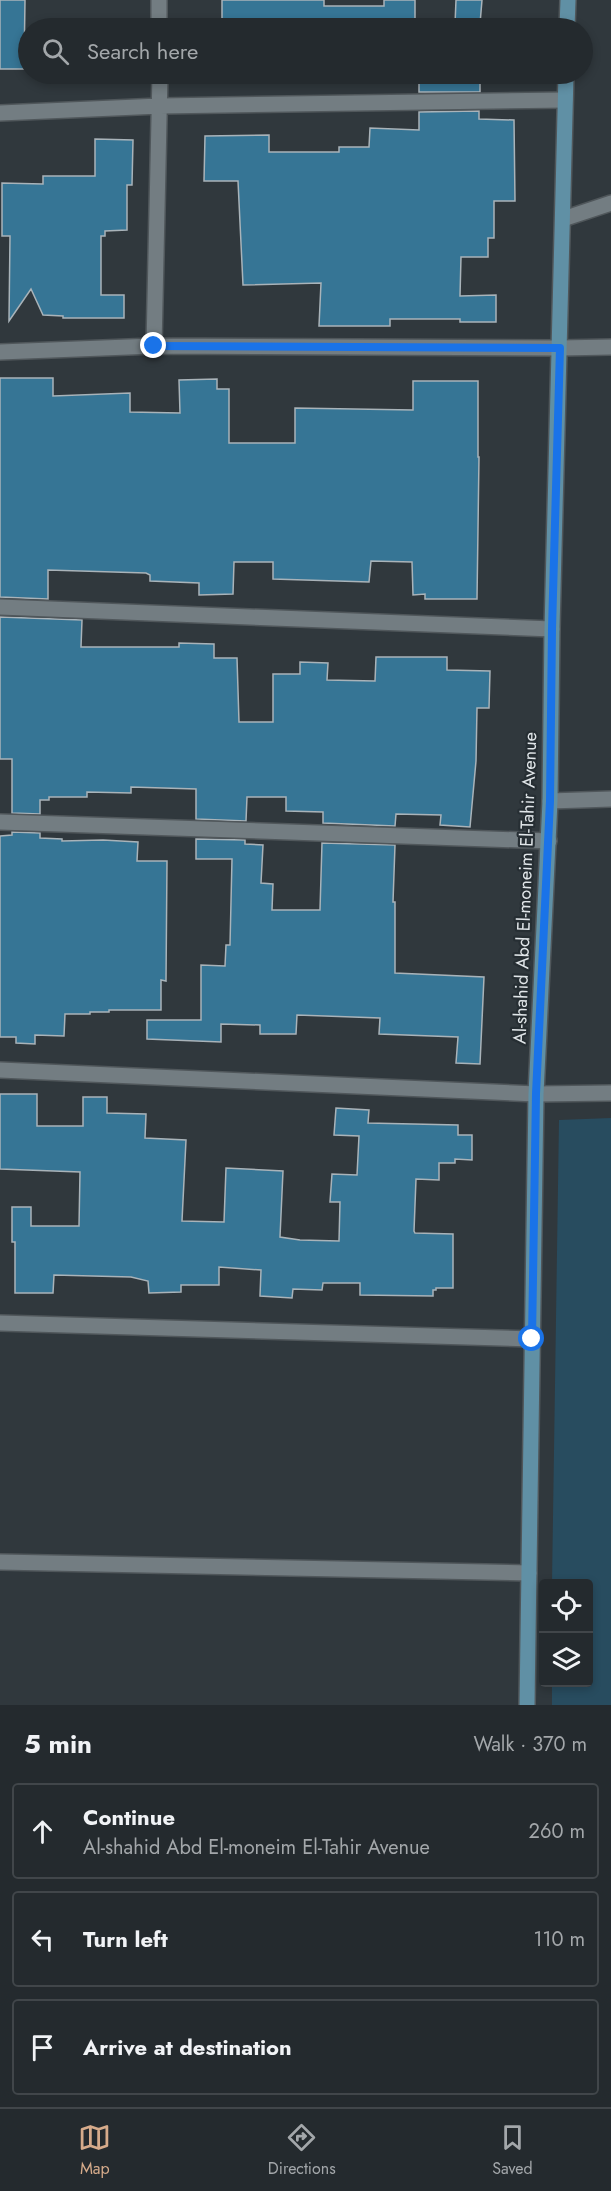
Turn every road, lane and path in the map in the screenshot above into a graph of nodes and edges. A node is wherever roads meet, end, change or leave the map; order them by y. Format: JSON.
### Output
{"nodes":[{"id":1,"x":159,"y":0,"type":"edge"},
{"id":2,"x":568,"y":0,"type":"edge"},
{"id":3,"x":159,"y":18,"type":"edge"},
{"id":4,"x":567,"y":18,"type":"edge"},
{"id":5,"x":160,"y":84,"type":"edge"},
{"id":6,"x":566,"y":84,"type":"edge"},
{"id":7,"x":565,"y":100,"type":"junction"},
{"id":8,"x":160,"y":106,"type":"junction"},
{"id":9,"x":0,"y":113,"type":"edge"},
{"id":10,"x":611,"y":203,"type":"edge"},
{"id":11,"x":563,"y":219,"type":"junction"},
{"id":12,"x":154,"y":346,"type":"junction"},
{"id":13,"x":611,"y":347,"type":"edge"},
{"id":14,"x":560,"y":348,"type":"junction"},
{"id":15,"x":0,"y":352,"type":"edge"},
{"id":16,"x":0,"y":607,"type":"edge"},
{"id":17,"x":552,"y":629,"type":"junction"},
{"id":18,"x":611,"y":799,"type":"edge"},
{"id":19,"x":550,"y":801,"type":"junction"},
{"id":20,"x":0,"y":822,"type":"edge"},
{"id":21,"x":549,"y":841,"type":"junction"},
{"id":22,"x":0,"y":1070,"type":"edge"},
{"id":23,"x":611,"y":1093,"type":"edge"},
{"id":24,"x":536,"y":1094,"type":"junction"},
{"id":25,"x":0,"y":1323,"type":"edge"},
{"id":26,"x":532,"y":1339,"type":"junction"},
{"id":27,"x":0,"y":1562,"type":"edge"},
{"id":28,"x":530,"y":1574,"type":"junction"},
{"id":29,"x":527,"y":1705,"type":"edge"}],
"edges":[{"from":1,"to":3,"type":"street"},
{"from":2,"to":4,"type":"street"},
{"from":5,"to":8,"type":"street"},
{"from":6,"to":7,"type":"street","name":"Al-shahid Abd El-moneim El-Tahir Avenue"},
{"from":7,"to":8,"type":"street"},
{"from":7,"to":11,"type":"street","name":"Al-shahid Abd El-moneim El-Tahir Avenue"},
{"from":8,"to":9,"type":"street"},
{"from":8,"to":12,"type":"street"},
{"from":10,"to":11,"type":"street"},
{"from":11,"to":14,"type":"street","name":"Al-shahid Abd El-moneim El-Tahir Avenue"},
{"from":12,"to":14,"type":"street"},
{"from":12,"to":15,"type":"street"},
{"from":13,"to":14,"type":"street"},
{"from":14,"to":17,"type":"street","name":"Al-shahid Abd El-moneim El-Tahir Avenue"},
{"from":16,"to":17,"type":"street"},
{"from":17,"to":19,"type":"street","name":"Al-shahid Abd El-moneim El-Tahir Avenue"},
{"from":18,"to":19,"type":"street"},
{"from":19,"to":21,"type":"street","name":"Al-shahid Abd El-moneim El-Tahir Avenue"},
{"from":20,"to":21,"type":"street"},
{"from":21,"to":24,"type":"street","name":"Al-shahid Abd El-moneim El-Tahir Avenue"},
{"from":22,"to":24,"type":"street"},
{"from":23,"to":24,"type":"street"},
{"from":24,"to":26,"type":"street","name":"Al-shahid Abd El-moneim El-Tahir Avenue"},
{"from":25,"to":26,"type":"street"},
{"from":26,"to":28,"type":"street","name":"Al-shahid Abd El-moneim El-Tahir Avenue"},
{"from":27,"to":28,"type":"street"},
{"from":28,"to":29,"type":"street","name":"Al-shahid Abd El-moneim El-Tahir Avenue"}]}
